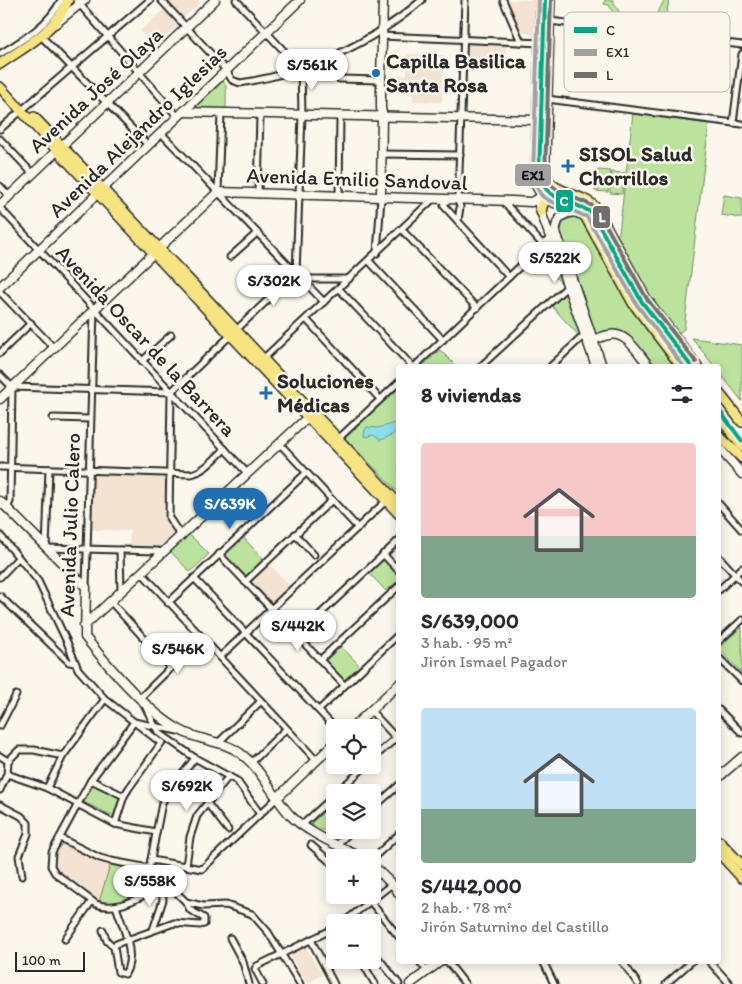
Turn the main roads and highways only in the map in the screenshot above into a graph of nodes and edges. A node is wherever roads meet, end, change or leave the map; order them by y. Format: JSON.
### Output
{"nodes":[{"id":1,"x":68,"y":0,"type":"edge"},
{"id":2,"x":541,"y":0,"type":"edge"},
{"id":3,"x":550,"y":0,"type":"edge"},
{"id":4,"x":0,"y":64,"type":"edge"},
{"id":5,"x":0,"y":80,"type":"edge"},
{"id":6,"x":0,"y":87,"type":"edge"},
{"id":7,"x":23,"y":109,"type":"junction"},
{"id":8,"x":544,"y":197,"type":"junction"},
{"id":9,"x":541,"y":212,"type":"road end"},
{"id":10,"x":233,"y":332,"type":"junction"},
{"id":11,"x":679,"y":364,"type":"edge"},
{"id":12,"x":695,"y":364,"type":"edge"},
{"id":13,"x":721,"y":396,"type":"edge"},
{"id":14,"x":721,"y":419,"type":"edge"},
{"id":15,"x":742,"y":422,"type":"edge"},
{"id":16,"x":721,"y":438,"type":"edge"},
{"id":17,"x":742,"y":446,"type":"edge"},
{"id":18,"x":742,"y":458,"type":"edge"},
{"id":19,"x":388,"y":498,"type":"junction"},
{"id":20,"x":396,"y":508,"type":"edge"},
{"id":21,"x":721,"y":843,"type":"edge"},
{"id":22,"x":721,"y":856,"type":"edge"},
{"id":23,"x":742,"y":865,"type":"edge"},
{"id":24,"x":742,"y":878,"type":"edge"}],
"edges":[{"from":1,"to":4,"type":"main road"},
{"from":2,"to":8,"type":"main road"},
{"from":3,"to":12,"type":"main road"},
{"from":5,"to":7,"type":"main road"},
{"from":6,"to":7,"type":"main road"},
{"from":7,"to":10,"type":"main road"},
{"from":8,"to":9,"type":"main road"},
{"from":8,"to":11,"type":"main road"},
{"from":10,"to":19,"type":"main road"},
{"from":10,"to":19,"type":"main road"},
{"from":13,"to":15,"type":"main road"},
{"from":14,"to":17,"type":"main road"},
{"from":16,"to":18,"type":"main road"},
{"from":19,"to":20,"type":"main road"},
{"from":21,"to":23,"type":"main road"},
{"from":22,"to":24,"type":"main road"}]}
